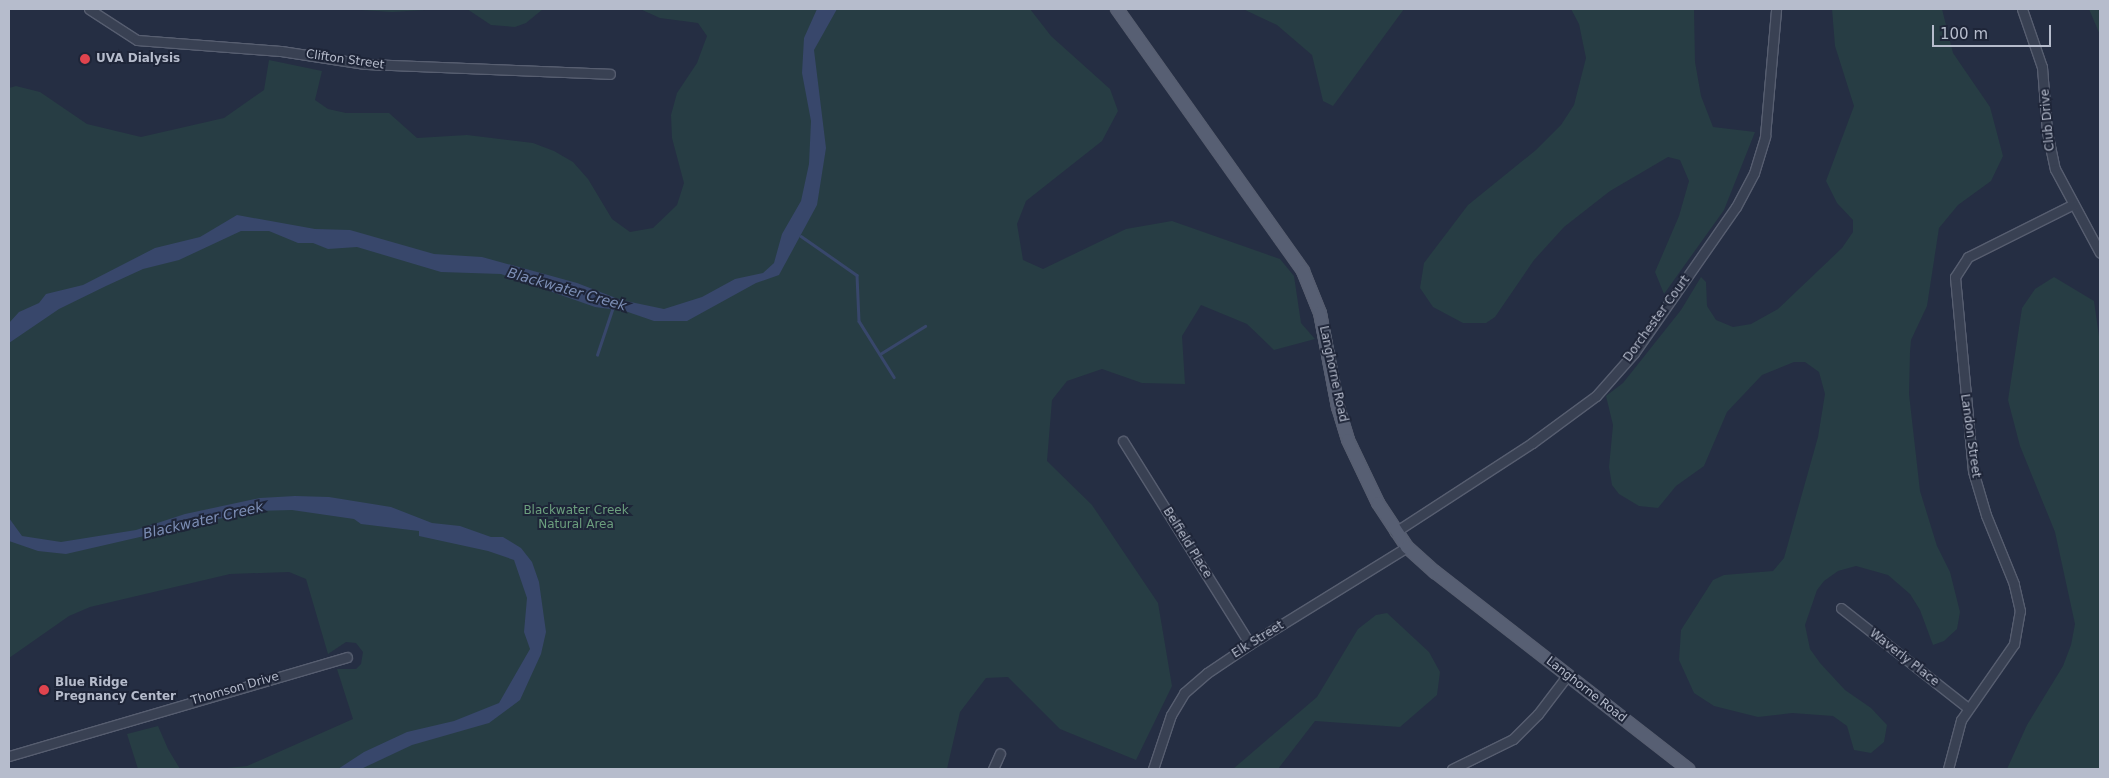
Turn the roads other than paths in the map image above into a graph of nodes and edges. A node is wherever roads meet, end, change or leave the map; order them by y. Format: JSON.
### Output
{"nodes":[{"id":1,"x":89,"y":9,"type":"edge"},
{"id":2,"x":1117,"y":9,"type":"edge"},
{"id":3,"x":1776,"y":9,"type":"edge"},
{"id":4,"x":2022,"y":9,"type":"edge"},
{"id":5,"x":610,"y":74,"type":"dead end"},
{"id":6,"x":2072,"y":205,"type":"junction"},
{"id":7,"x":2100,"y":253,"type":"edge"},
{"id":8,"x":1123,"y":441,"type":"dead end"},
{"id":9,"x":1396,"y":532,"type":"junction"},
{"id":10,"x":1407,"y":547,"type":"junction"},
{"id":11,"x":1840,"y":608,"type":"dead end"},
{"id":12,"x":1250,"y":644,"type":"junction"},
{"id":13,"x":347,"y":657,"type":"dead end"},
{"id":14,"x":1567,"y":676,"type":"junction"},
{"id":15,"x":1968,"y":708,"type":"junction"},
{"id":16,"x":1000,"y":753,"type":"dead end"},
{"id":17,"x":9,"y":756,"type":"edge"},
{"id":18,"x":993,"y":769,"type":"edge"},
{"id":19,"x":1153,"y":769,"type":"edge"},
{"id":20,"x":1452,"y":769,"type":"edge"},
{"id":21,"x":1688,"y":769,"type":"edge"},
{"id":22,"x":1948,"y":769,"type":"edge"}],
"edges":[{"from":1,"to":5,"type":"street","name":"Clifton Street"},
{"from":2,"to":9,"type":"main road","name":"Langhorne Road"},
{"from":3,"to":9,"type":"street","name":"Dorchester Court"},
{"from":4,"to":6,"type":"street","name":"Club Drive"},
{"from":6,"to":7,"type":"street","name":"Club Drive"},
{"from":6,"to":15,"type":"street","name":"Landon Street"},
{"from":8,"to":12,"type":"street","name":"Belfield Place"},
{"from":9,"to":10,"type":"main road","name":"Langhorne Road"},
{"from":10,"to":12,"type":"street","name":"Elk Street"},
{"from":10,"to":14,"type":"main road","name":"Langhorne Road"},
{"from":11,"to":15,"type":"street","name":"Waverly Place"},
{"from":12,"to":19,"type":"street","name":"Elk Street"},
{"from":13,"to":17,"type":"street","name":"Thomson Drive"},
{"from":14,"to":20,"type":"street"},
{"from":14,"to":21,"type":"main road","name":"Langhorne Road"},
{"from":15,"to":22,"type":"street","name":"Landon Street"},
{"from":16,"to":18,"type":"street"}]}
